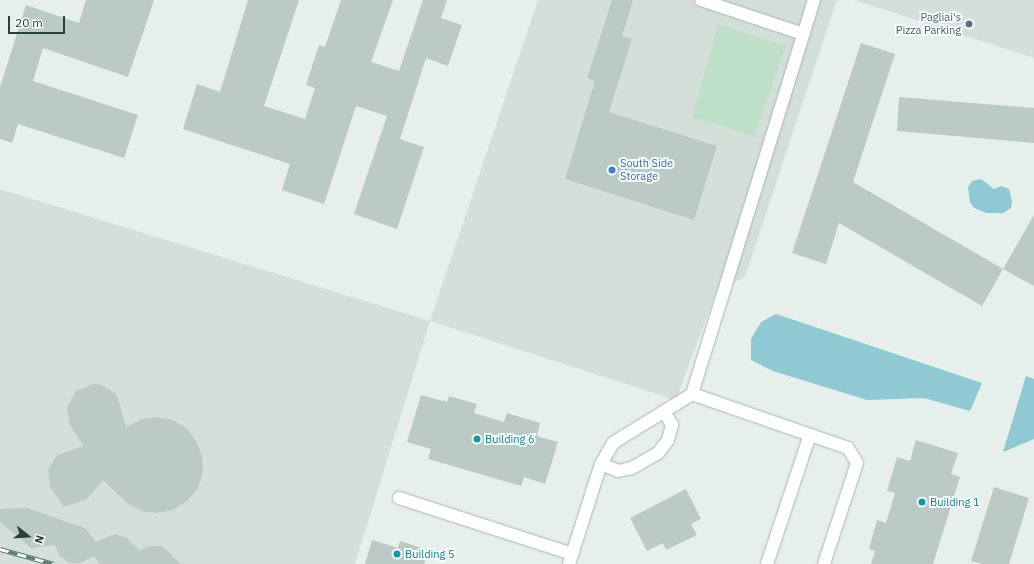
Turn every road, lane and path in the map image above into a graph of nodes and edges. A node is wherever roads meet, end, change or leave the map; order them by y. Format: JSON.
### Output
{"nodes":[{"id":1,"x":701,"y":0,"type":"edge"},
{"id":2,"x":814,"y":0,"type":"edge"},
{"id":3,"x":803,"y":34,"type":"junction"},
{"id":4,"x":692,"y":394,"type":"junction"},
{"id":5,"x":664,"y":411,"type":"junction"},
{"id":6,"x":810,"y":434,"type":"junction"},
{"id":7,"x":601,"y":464,"type":"junction"},
{"id":8,"x":399,"y":498,"type":"dead end"},
{"id":9,"x":570,"y":559,"type":"edge"},
{"id":10,"x":767,"y":564,"type":"edge"},
{"id":11,"x":824,"y":564,"type":"edge"}],
"edges":[{"from":1,"to":3,"type":"lane"},
{"from":2,"to":3,"type":"lane"},
{"from":3,"to":4,"type":"lane"},
{"from":4,"to":5,"type":"lane"},
{"from":4,"to":6,"type":"lane"},
{"from":5,"to":7,"type":"lane"},
{"from":5,"to":7,"type":"lane"},
{"from":6,"to":10,"type":"lane"},
{"from":6,"to":11,"type":"lane"},
{"from":7,"to":9,"type":"lane"},
{"from":8,"to":9,"type":"lane"}]}
